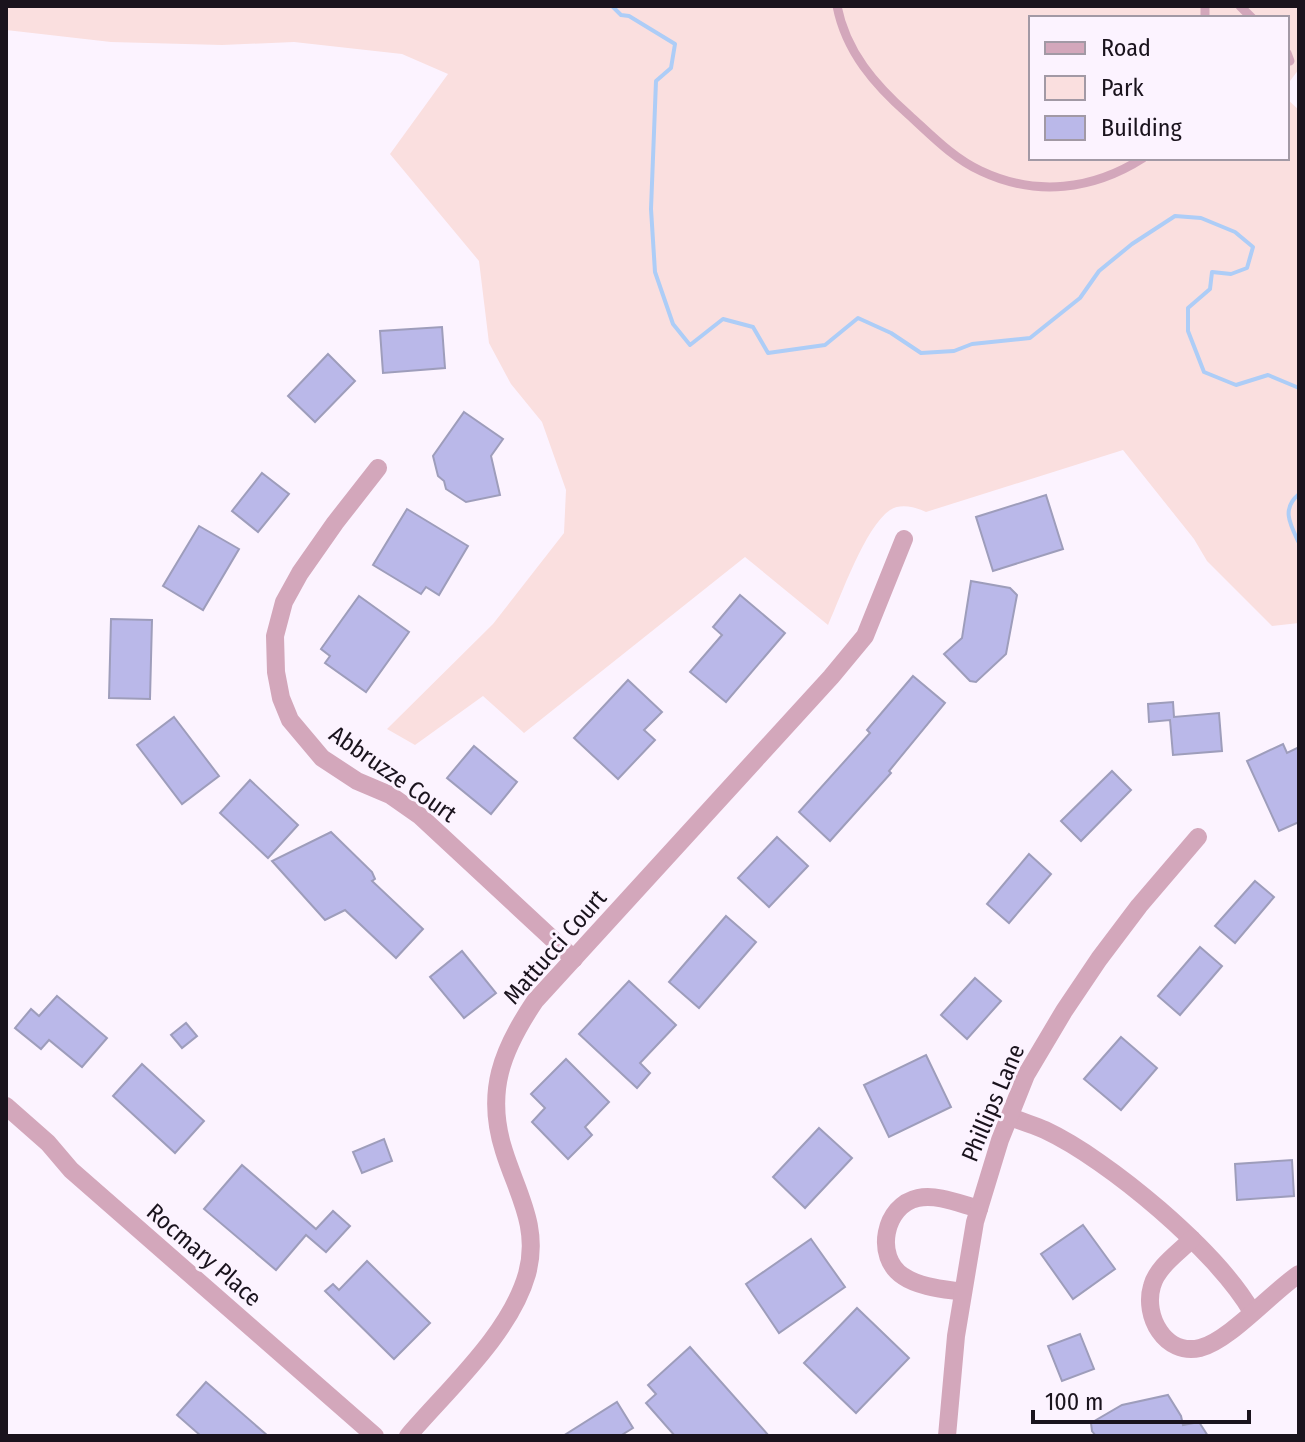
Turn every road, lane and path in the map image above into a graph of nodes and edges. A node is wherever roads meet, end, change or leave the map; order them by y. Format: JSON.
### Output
{"nodes":[{"id":1,"x":837,"y":6,"type":"edge"},
{"id":2,"x":1140,"y":160,"type":"edge"},
{"id":3,"x":378,"y":468,"type":"dead end"},
{"id":4,"x":904,"y":539,"type":"dead end"},
{"id":5,"x":1198,"y":837,"type":"dead end"},
{"id":6,"x":574,"y":959,"type":"junction"},
{"id":7,"x":6,"y":1106,"type":"edge"},
{"id":8,"x":1011,"y":1117,"type":"junction"},
{"id":9,"x":979,"y":1209,"type":"junction"},
{"id":10,"x":1192,"y":1239,"type":"junction"},
{"id":11,"x":1299,"y":1274,"type":"edge"},
{"id":12,"x":963,"y":1292,"type":"junction"},
{"id":13,"x":1252,"y":1312,"type":"junction"},
{"id":14,"x":375,"y":1436,"type":"edge"},
{"id":15,"x":408,"y":1436,"type":"edge"},
{"id":16,"x":947,"y":1436,"type":"edge"}],
"edges":[{"from":1,"to":2,"type":"lane"},
{"from":3,"to":6,"type":"street","name":"Abbruzze Court"},
{"from":4,"to":6,"type":"street","name":"Mattucci Court"},
{"from":5,"to":8,"type":"street","name":"Phillips Lane"},
{"from":6,"to":15,"type":"street","name":"Mattucci Court"},
{"from":7,"to":14,"type":"street","name":"Rocmary Place"},
{"from":8,"to":9,"type":"street","name":"Phillips Lane"},
{"from":8,"to":10,"type":"street"},
{"from":9,"to":12,"type":"street","name":"Phillips Lane"},
{"from":9,"to":12,"type":"street"},
{"from":10,"to":13,"type":"street"},
{"from":10,"to":13,"type":"street"},
{"from":11,"to":13,"type":"street"},
{"from":12,"to":16,"type":"street","name":"Phillips Lane"}]}
